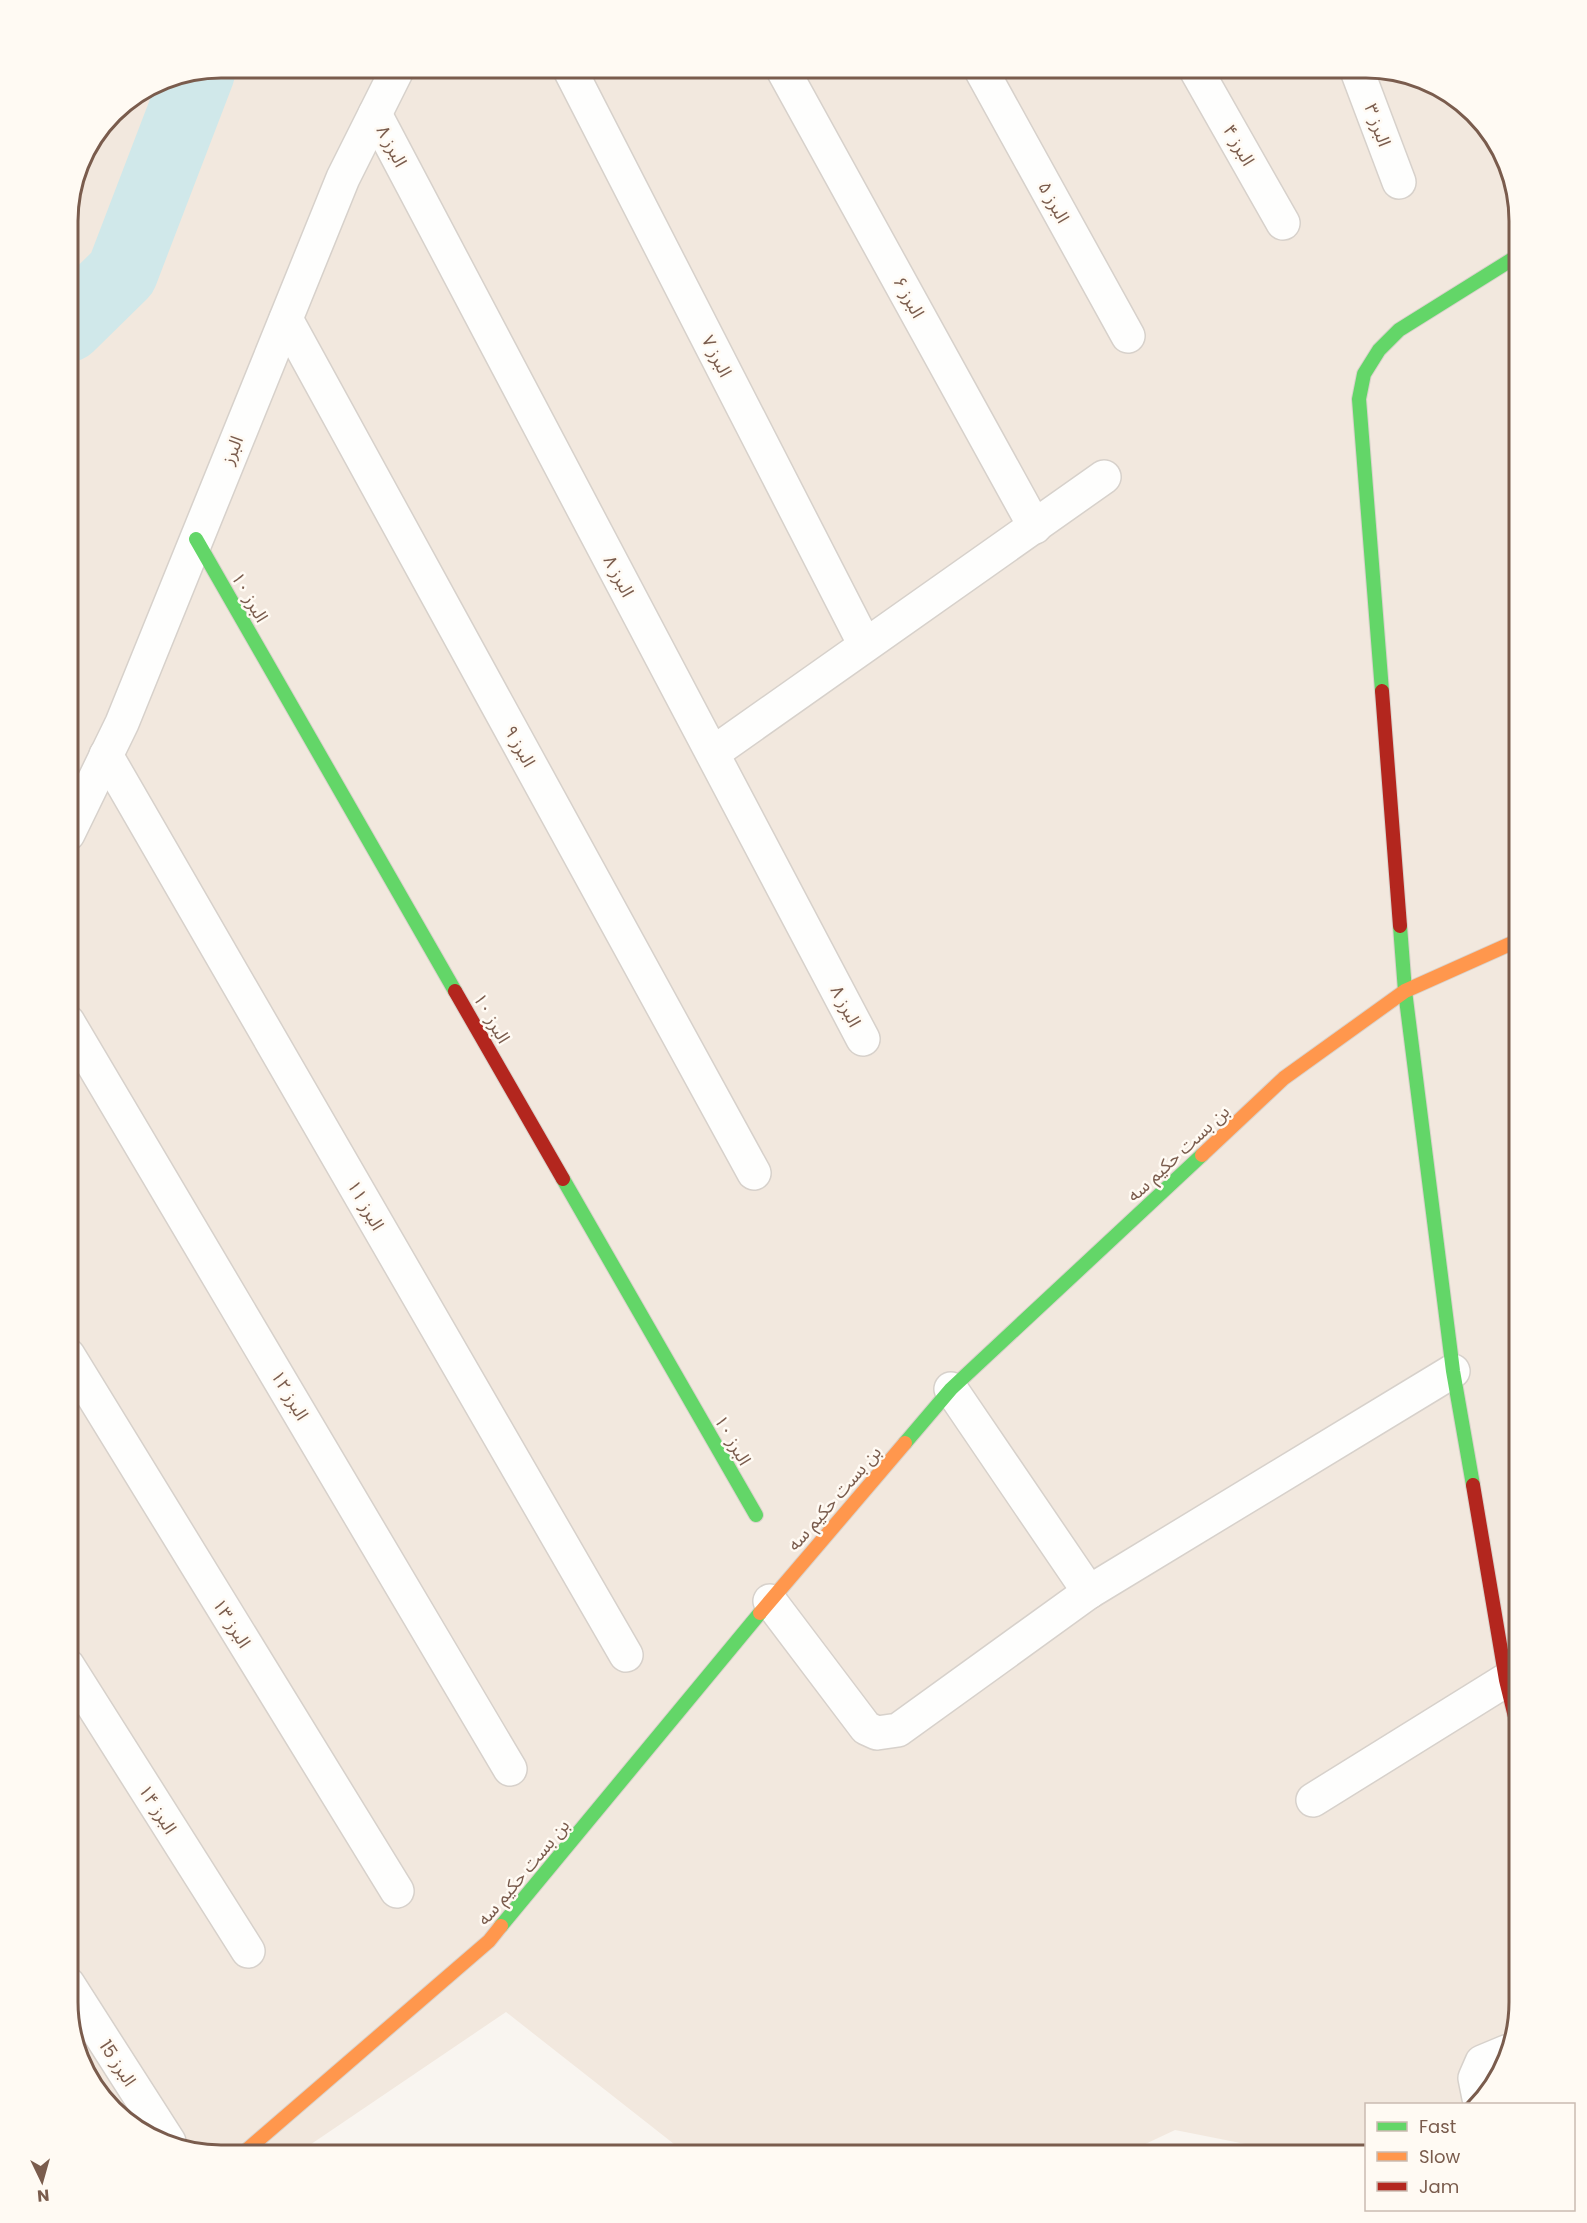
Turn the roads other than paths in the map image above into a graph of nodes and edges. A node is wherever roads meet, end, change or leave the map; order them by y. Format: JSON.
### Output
{"nodes":[{"id":1,"x":393,"y":78,"type":"edge"},
{"id":2,"x":573,"y":78,"type":"edge"},
{"id":3,"x":788,"y":78,"type":"edge"},
{"id":4,"x":986,"y":78,"type":"edge"},
{"id":5,"x":1201,"y":78,"type":"edge"},
{"id":6,"x":1360,"y":78,"type":"edge"},
{"id":7,"x":375,"y":114,"type":"junction"},
{"id":8,"x":1399,"y":182,"type":"dead end"},
{"id":9,"x":1283,"y":223,"type":"dead end"},
{"id":10,"x":1509,"y":262,"type":"edge"},
{"id":11,"x":286,"y":319,"type":"junction"},
{"id":12,"x":1128,"y":336,"type":"dead end"},
{"id":13,"x":1104,"y":477,"type":"dead end"},
{"id":14,"x":1035,"y":527,"type":"junction"},
{"id":15,"x":196,"y":539,"type":"junction"},
{"id":16,"x":865,"y":645,"type":"junction"},
{"id":17,"x":712,"y":753,"type":"junction"},
{"id":18,"x":106,"y":755,"type":"junction"},
{"id":19,"x":79,"y":796,"type":"edge"},
{"id":20,"x":1509,"y":945,"type":"edge"},
{"id":21,"x":1406,"y":992,"type":"junction"},
{"id":22,"x":78,"y":1039,"type":"edge"},
{"id":23,"x":863,"y":1039,"type":"dead end"},
{"id":24,"x":754,"y":1173,"type":"dead end"},
{"id":25,"x":78,"y":1371,"type":"edge"},
{"id":26,"x":1453,"y":1371,"type":"junction"},
{"id":27,"x":951,"y":1389,"type":"junction"},
{"id":28,"x":756,"y":1515,"type":"dead end"},
{"id":29,"x":1089,"y":1592,"type":"junction"},
{"id":30,"x":770,"y":1601,"type":"junction"},
{"id":31,"x":626,"y":1655,"type":"dead end"},
{"id":32,"x":1506,"y":1680,"type":"junction"},
{"id":33,"x":78,"y":1682,"type":"edge"},
{"id":34,"x":1509,"y":1691,"type":"edge"},
{"id":35,"x":510,"y":1769,"type":"dead end"},
{"id":36,"x":1313,"y":1800,"type":"dead end"},
{"id":37,"x":397,"y":1891,"type":"dead end"},
{"id":38,"x":248,"y":1951,"type":"dead end"},
{"id":39,"x":78,"y":2000,"type":"edge"},
{"id":40,"x":1499,"y":2055,"type":"edge"},
{"id":41,"x":1478,"y":2091,"type":"edge"},
{"id":42,"x":163,"y":2132,"type":"edge"},
{"id":43,"x":253,"y":2145,"type":"edge"}],
"edges":[{"from":1,"to":7,"type":"street","name":"البرز"},
{"from":2,"to":16,"type":"street","name":"البرز ۷"},
{"from":3,"to":14,"type":"street","name":"البرز ۶"},
{"from":4,"to":12,"type":"street","name":"البرز ۵"},
{"from":5,"to":9,"type":"street","name":"البرز ۴"},
{"from":6,"to":8,"type":"street","name":"البرز ۳"},
{"from":7,"to":11,"type":"street","name":"البرز"},
{"from":7,"to":17,"type":"street","name":"البرز ۸"},
{"from":10,"to":21,"type":"street"},
{"from":11,"to":15,"type":"street","name":"البرز"},
{"from":11,"to":24,"type":"street","name":"البرز ۹"},
{"from":13,"to":14,"type":"street"},
{"from":14,"to":16,"type":"street"},
{"from":15,"to":18,"type":"street","name":"البرز"},
{"from":15,"to":28,"type":"street","name":"البرز ۱۰"},
{"from":16,"to":17,"type":"street"},
{"from":17,"to":23,"type":"street","name":"البرز ۸"},
{"from":18,"to":19,"type":"street","name":"البرز"},
{"from":18,"to":31,"type":"street","name":"البرز ۱۱"},
{"from":20,"to":21,"type":"street","name":"بن بست حکیم سه"},
{"from":21,"to":26,"type":"street"},
{"from":21,"to":27,"type":"street","name":"بن بست حکیم سه"},
{"from":22,"to":35,"type":"street","name":"البرز ۱۲"},
{"from":25,"to":37,"type":"street","name":"البرز ۱۳"},
{"from":26,"to":29,"type":"street"},
{"from":26,"to":32,"type":"street"},
{"from":27,"to":29,"type":"street"},
{"from":27,"to":30,"type":"street","name":"بن بست حکیم سه"},
{"from":29,"to":30,"type":"street"},
{"from":30,"to":43,"type":"street","name":"بن بست حکیم سه"},
{"from":32,"to":34,"type":"street"},
{"from":32,"to":36,"type":"street"},
{"from":33,"to":38,"type":"street","name":"البرز ۱۴"},
{"from":39,"to":42,"type":"street","name":"البرز 15"},
{"from":40,"to":41,"type":"street"}]}
